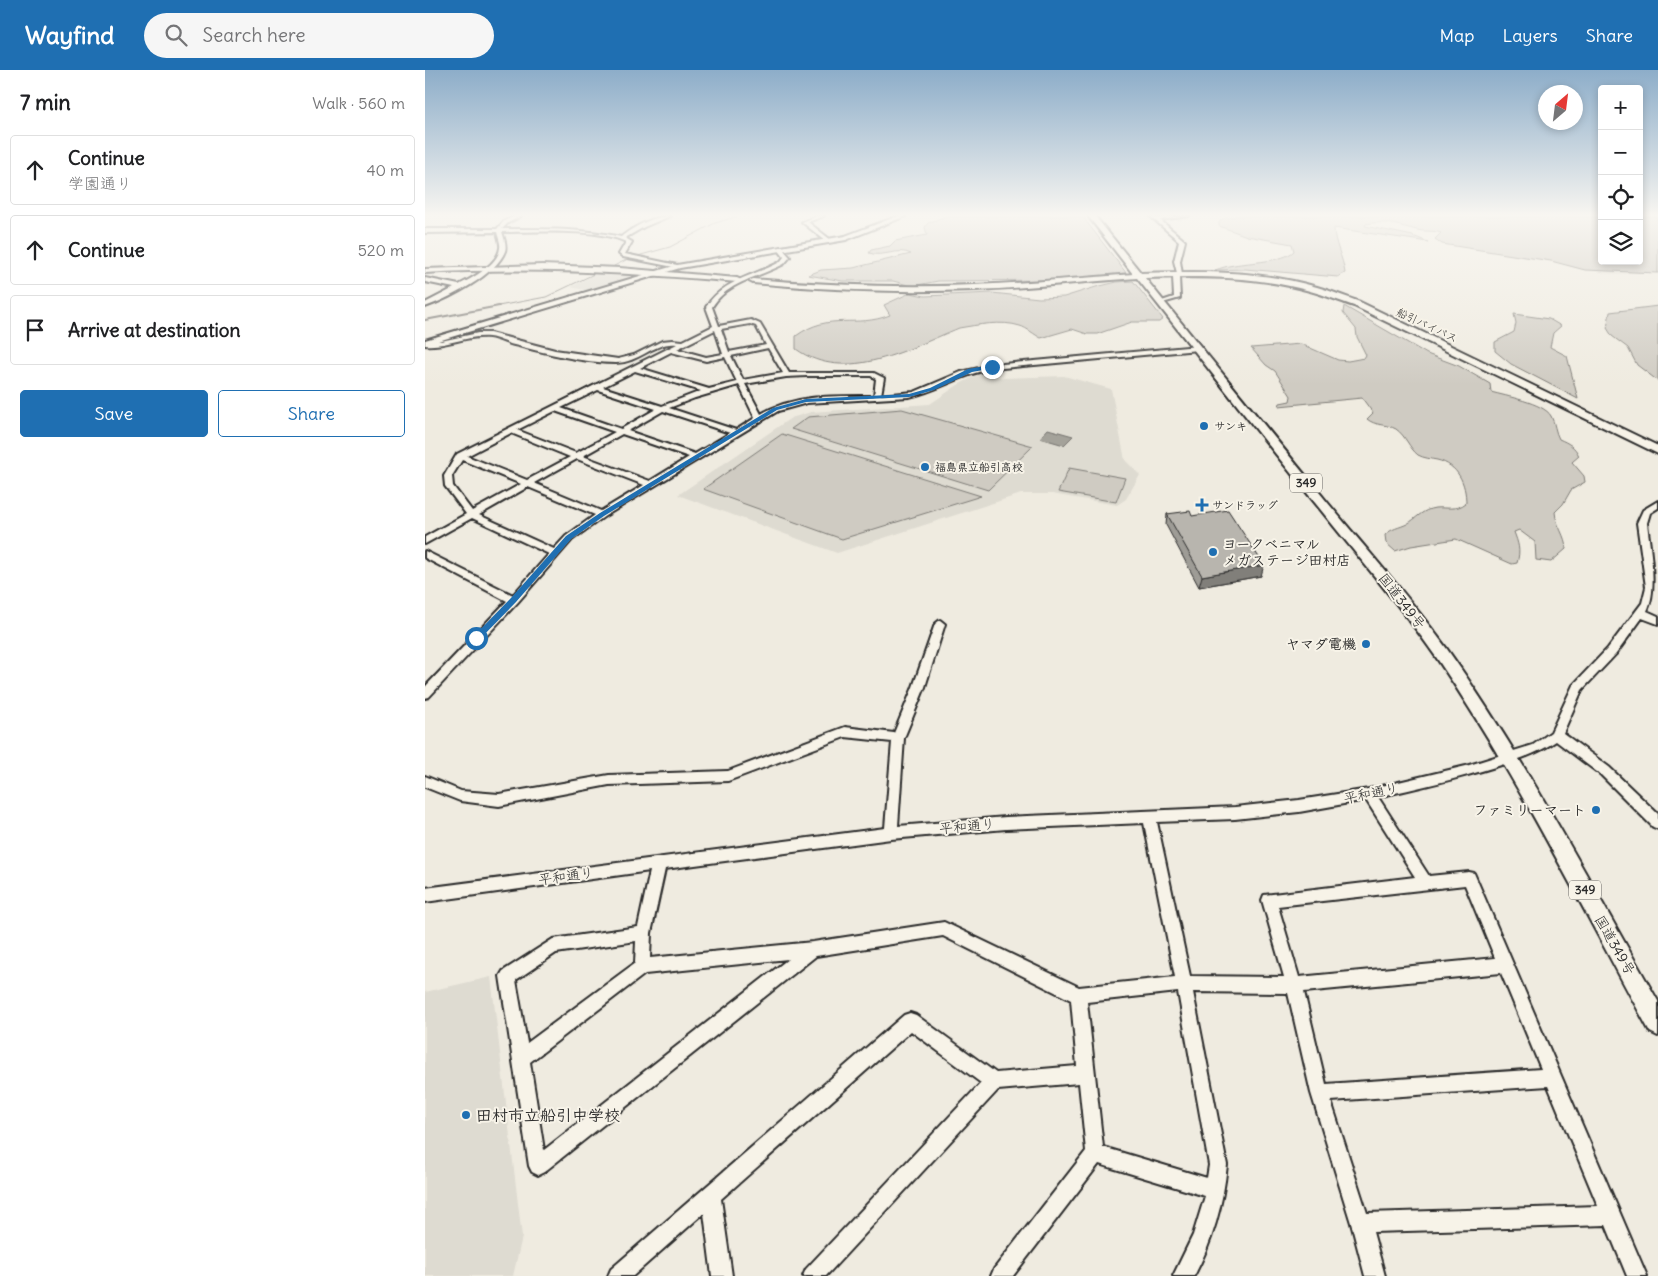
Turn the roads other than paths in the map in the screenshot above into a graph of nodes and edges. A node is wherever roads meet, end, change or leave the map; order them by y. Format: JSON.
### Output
{"nodes":[{"id":1,"x":482,"y":272,"type":"edge"},
{"id":2,"x":655,"y":272,"type":"edge"},
{"id":3,"x":658,"y":272,"type":"edge"},
{"id":4,"x":762,"y":272,"type":"edge"},
{"id":5,"x":1137,"y":272,"type":"edge"},
{"id":6,"x":1178,"y":275,"type":"junction"},
{"id":7,"x":1140,"y":276,"type":"junction"},
{"id":8,"x":425,"y":280,"type":"edge"},
{"id":9,"x":737,"y":280,"type":"dead end"},
{"id":10,"x":753,"y":281,"type":"dead end"},
{"id":11,"x":458,"y":287,"type":"junction"},
{"id":12,"x":1161,"y":302,"type":"junction"},
{"id":13,"x":425,"y":305,"type":"edge"},
{"id":14,"x":716,"y":327,"type":"junction"},
{"id":15,"x":425,"y":343,"type":"edge"},
{"id":16,"x":682,"y":344,"type":"junction"},
{"id":17,"x":770,"y":346,"type":"junction"},
{"id":18,"x":1198,"y":348,"type":"junction"},
{"id":19,"x":671,"y":350,"type":"junction"},
{"id":20,"x":727,"y":355,"type":"junction"},
{"id":21,"x":633,"y":368,"type":"junction"},
{"id":22,"x":787,"y":375,"type":"junction"},
{"id":23,"x":741,"y":384,"type":"junction"},
{"id":24,"x":597,"y":387,"type":"junction"},
{"id":25,"x":709,"y":391,"type":"junction"},
{"id":26,"x":877,"y":397,"type":"junction"},
{"id":27,"x":553,"y":408,"type":"junction"},
{"id":28,"x":663,"y":408,"type":"junction"},
{"id":29,"x":759,"y":418,"type":"junction"},
{"id":30,"x":509,"y":430,"type":"junction"},
{"id":31,"x":621,"y":431,"type":"junction"},
{"id":32,"x":735,"y":432,"type":"junction"},
{"id":33,"x":1658,"y":450,"type":"edge"},
{"id":34,"x":460,"y":456,"type":"junction"},
{"id":35,"x":576,"y":456,"type":"junction"},
{"id":36,"x":696,"y":456,"type":"junction"},
{"id":37,"x":527,"y":483,"type":"junction"},
{"id":38,"x":651,"y":485,"type":"junction"},
{"id":39,"x":1658,"y":504,"type":"edge"},
{"id":40,"x":470,"y":514,"type":"junction"},
{"id":41,"x":602,"y":514,"type":"junction"},
{"id":42,"x":425,"y":541,"type":"edge"},
{"id":43,"x":555,"y":553,"type":"junction"},
{"id":44,"x":425,"y":554,"type":"edge"},
{"id":45,"x":514,"y":600,"type":"junction"},
{"id":46,"x":1641,"y":613,"type":"junction"},
{"id":47,"x":1658,"y":620,"type":"edge"},
{"id":48,"x":940,"y":624,"type":"dead end"},
{"id":49,"x":425,"y":694,"type":"edge"},
{"id":50,"x":1555,"y":735,"type":"junction"},
{"id":51,"x":899,"y":738,"type":"junction"},
{"id":52,"x":1508,"y":758,"type":"junction"},
{"id":53,"x":425,"y":781,"type":"edge"},
{"id":54,"x":1369,"y":794,"type":"junction"},
{"id":55,"x":1149,"y":817,"type":"junction"},
{"id":56,"x":1658,"y":823,"type":"edge"},
{"id":57,"x":891,"y":832,"type":"junction"},
{"id":58,"x":659,"y":864,"type":"junction"},
{"id":59,"x":1426,"y":883,"type":"junction"},
{"id":60,"x":425,"y":895,"type":"edge"},
{"id":61,"x":644,"y":933,"type":"junction"},
{"id":62,"x":813,"y":949,"type":"junction"},
{"id":63,"x":1505,"y":965,"type":"junction"},
{"id":64,"x":642,"y":967,"type":"junction"},
{"id":65,"x":1184,"y":984,"type":"junction"},
{"id":66,"x":1294,"y":985,"type":"junction"},
{"id":67,"x":1078,"y":995,"type":"junction"},
{"id":68,"x":1658,"y":1024,"type":"edge"},
{"id":69,"x":521,"y":1058,"type":"junction"},
{"id":70,"x":1087,"y":1074,"type":"junction"},
{"id":71,"x":1552,"y":1077,"type":"junction"},
{"id":72,"x":994,"y":1082,"type":"junction"},
{"id":73,"x":1320,"y":1093,"type":"junction"},
{"id":74,"x":1095,"y":1154,"type":"junction"},
{"id":75,"x":1216,"y":1190,"type":"junction"},
{"id":76,"x":711,"y":1195,"type":"junction"},
{"id":77,"x":1611,"y":1215,"type":"junction"},
{"id":78,"x":1361,"y":1223,"type":"junction"},
{"id":79,"x":618,"y":1276,"type":"edge"},
{"id":80,"x":722,"y":1276,"type":"edge"},
{"id":81,"x":813,"y":1276,"type":"edge"},
{"id":82,"x":1001,"y":1276,"type":"edge"},
{"id":83,"x":1183,"y":1276,"type":"edge"},
{"id":84,"x":1375,"y":1276,"type":"edge"},
{"id":85,"x":1637,"y":1276,"type":"edge"}],
"edges":[{"from":1,"to":11,"type":"street"},
{"from":2,"to":15,"type":"main road"},
{"from":3,"to":9,"type":"highway"},
{"from":4,"to":14,"type":"street"},
{"from":5,"to":7,"type":"highway","name":"国道349号","number":"349"},
{"from":6,"to":7,"type":"highway","name":"船引バイパス"},
{"from":6,"to":12,"type":"street"},
{"from":6,"to":33,"type":"highway","name":"船引バイパス"},
{"from":7,"to":10,"type":"highway","name":"船引バイパス"},
{"from":7,"to":12,"type":"highway","name":"国道349号","number":"349"},
{"from":8,"to":11,"type":"street"},
{"from":11,"to":13,"type":"street"},
{"from":12,"to":18,"type":"highway","name":"国道349号","number":"349"},
{"from":14,"to":16,"type":"street"},
{"from":14,"to":17,"type":"street"},
{"from":14,"to":20,"type":"street"},
{"from":15,"to":16,"type":"street"},
{"from":16,"to":19,"type":"street"},
{"from":17,"to":20,"type":"street"},
{"from":17,"to":22,"type":"street"},
{"from":18,"to":26,"type":"street"},
{"from":18,"to":52,"type":"highway","name":"国道349号","number":"349"},
{"from":19,"to":20,"type":"street"},
{"from":19,"to":21,"type":"street"},
{"from":20,"to":23,"type":"street"},
{"from":21,"to":24,"type":"street"},
{"from":21,"to":25,"type":"street"},
{"from":22,"to":23,"type":"street"},
{"from":22,"to":26,"type":"street"},
{"from":23,"to":25,"type":"street"},
{"from":23,"to":29,"type":"street"},
{"from":24,"to":27,"type":"street"},
{"from":24,"to":28,"type":"street"},
{"from":25,"to":28,"type":"street"},
{"from":26,"to":29,"type":"street"},
{"from":27,"to":30,"type":"street"},
{"from":27,"to":31,"type":"street"},
{"from":28,"to":31,"type":"street"},
{"from":28,"to":32,"type":"street"},
{"from":29,"to":32,"type":"street"},
{"from":30,"to":34,"type":"street"},
{"from":30,"to":35,"type":"street"},
{"from":31,"to":35,"type":"street"},
{"from":31,"to":36,"type":"street"},
{"from":32,"to":36,"type":"street"},
{"from":34,"to":37,"type":"street"},
{"from":34,"to":40,"type":"street"},
{"from":35,"to":37,"type":"street"},
{"from":35,"to":38,"type":"street"},
{"from":36,"to":38,"type":"street"},
{"from":37,"to":40,"type":"street"},
{"from":37,"to":41,"type":"street"},
{"from":38,"to":41,"type":"street"},
{"from":39,"to":46,"type":"street"},
{"from":40,"to":42,"type":"street"},
{"from":40,"to":43,"type":"street"},
{"from":41,"to":43,"type":"street"},
{"from":43,"to":45,"type":"street"},
{"from":44,"to":45,"type":"street"},
{"from":45,"to":49,"type":"street"},
{"from":46,"to":47,"type":"street"},
{"from":46,"to":50,"type":"street"},
{"from":48,"to":51,"type":"street"},
{"from":50,"to":52,"type":"street","name":"平和通り"},
{"from":50,"to":56,"type":"street"},
{"from":51,"to":53,"type":"street"},
{"from":51,"to":57,"type":"street"},
{"from":52,"to":54,"type":"street","name":"平和通り"},
{"from":52,"to":68,"type":"highway","name":"国道349号","number":"349"},
{"from":54,"to":55,"type":"street","name":"平和通り"},
{"from":54,"to":59,"type":"street"},
{"from":55,"to":57,"type":"street","name":"平和通り"},
{"from":55,"to":65,"type":"street"},
{"from":57,"to":58,"type":"street","name":"平和通り"},
{"from":58,"to":60,"type":"street","name":"平和通り"},
{"from":58,"to":61,"type":"street"},
{"from":59,"to":63,"type":"street"},
{"from":59,"to":66,"type":"street"},
{"from":61,"to":64,"type":"street"},
{"from":61,"to":69,"type":"street"},
{"from":62,"to":64,"type":"street"},
{"from":62,"to":67,"type":"street"},
{"from":62,"to":69,"type":"street"},
{"from":63,"to":66,"type":"street"},
{"from":63,"to":71,"type":"street"},
{"from":64,"to":69,"type":"street"},
{"from":65,"to":66,"type":"street"},
{"from":65,"to":67,"type":"street"},
{"from":65,"to":75,"type":"street"},
{"from":66,"to":73,"type":"street"},
{"from":67,"to":70,"type":"street"},
{"from":70,"to":72,"type":"street"},
{"from":70,"to":74,"type":"street"},
{"from":71,"to":73,"type":"street"},
{"from":71,"to":77,"type":"street"},
{"from":72,"to":76,"type":"street"},
{"from":72,"to":81,"type":"street"},
{"from":73,"to":78,"type":"street"},
{"from":74,"to":75,"type":"street"},
{"from":74,"to":82,"type":"street"},
{"from":75,"to":83,"type":"street"},
{"from":76,"to":79,"type":"street"},
{"from":76,"to":80,"type":"street"},
{"from":77,"to":78,"type":"street"},
{"from":77,"to":85,"type":"street"},
{"from":78,"to":84,"type":"street"}]}
